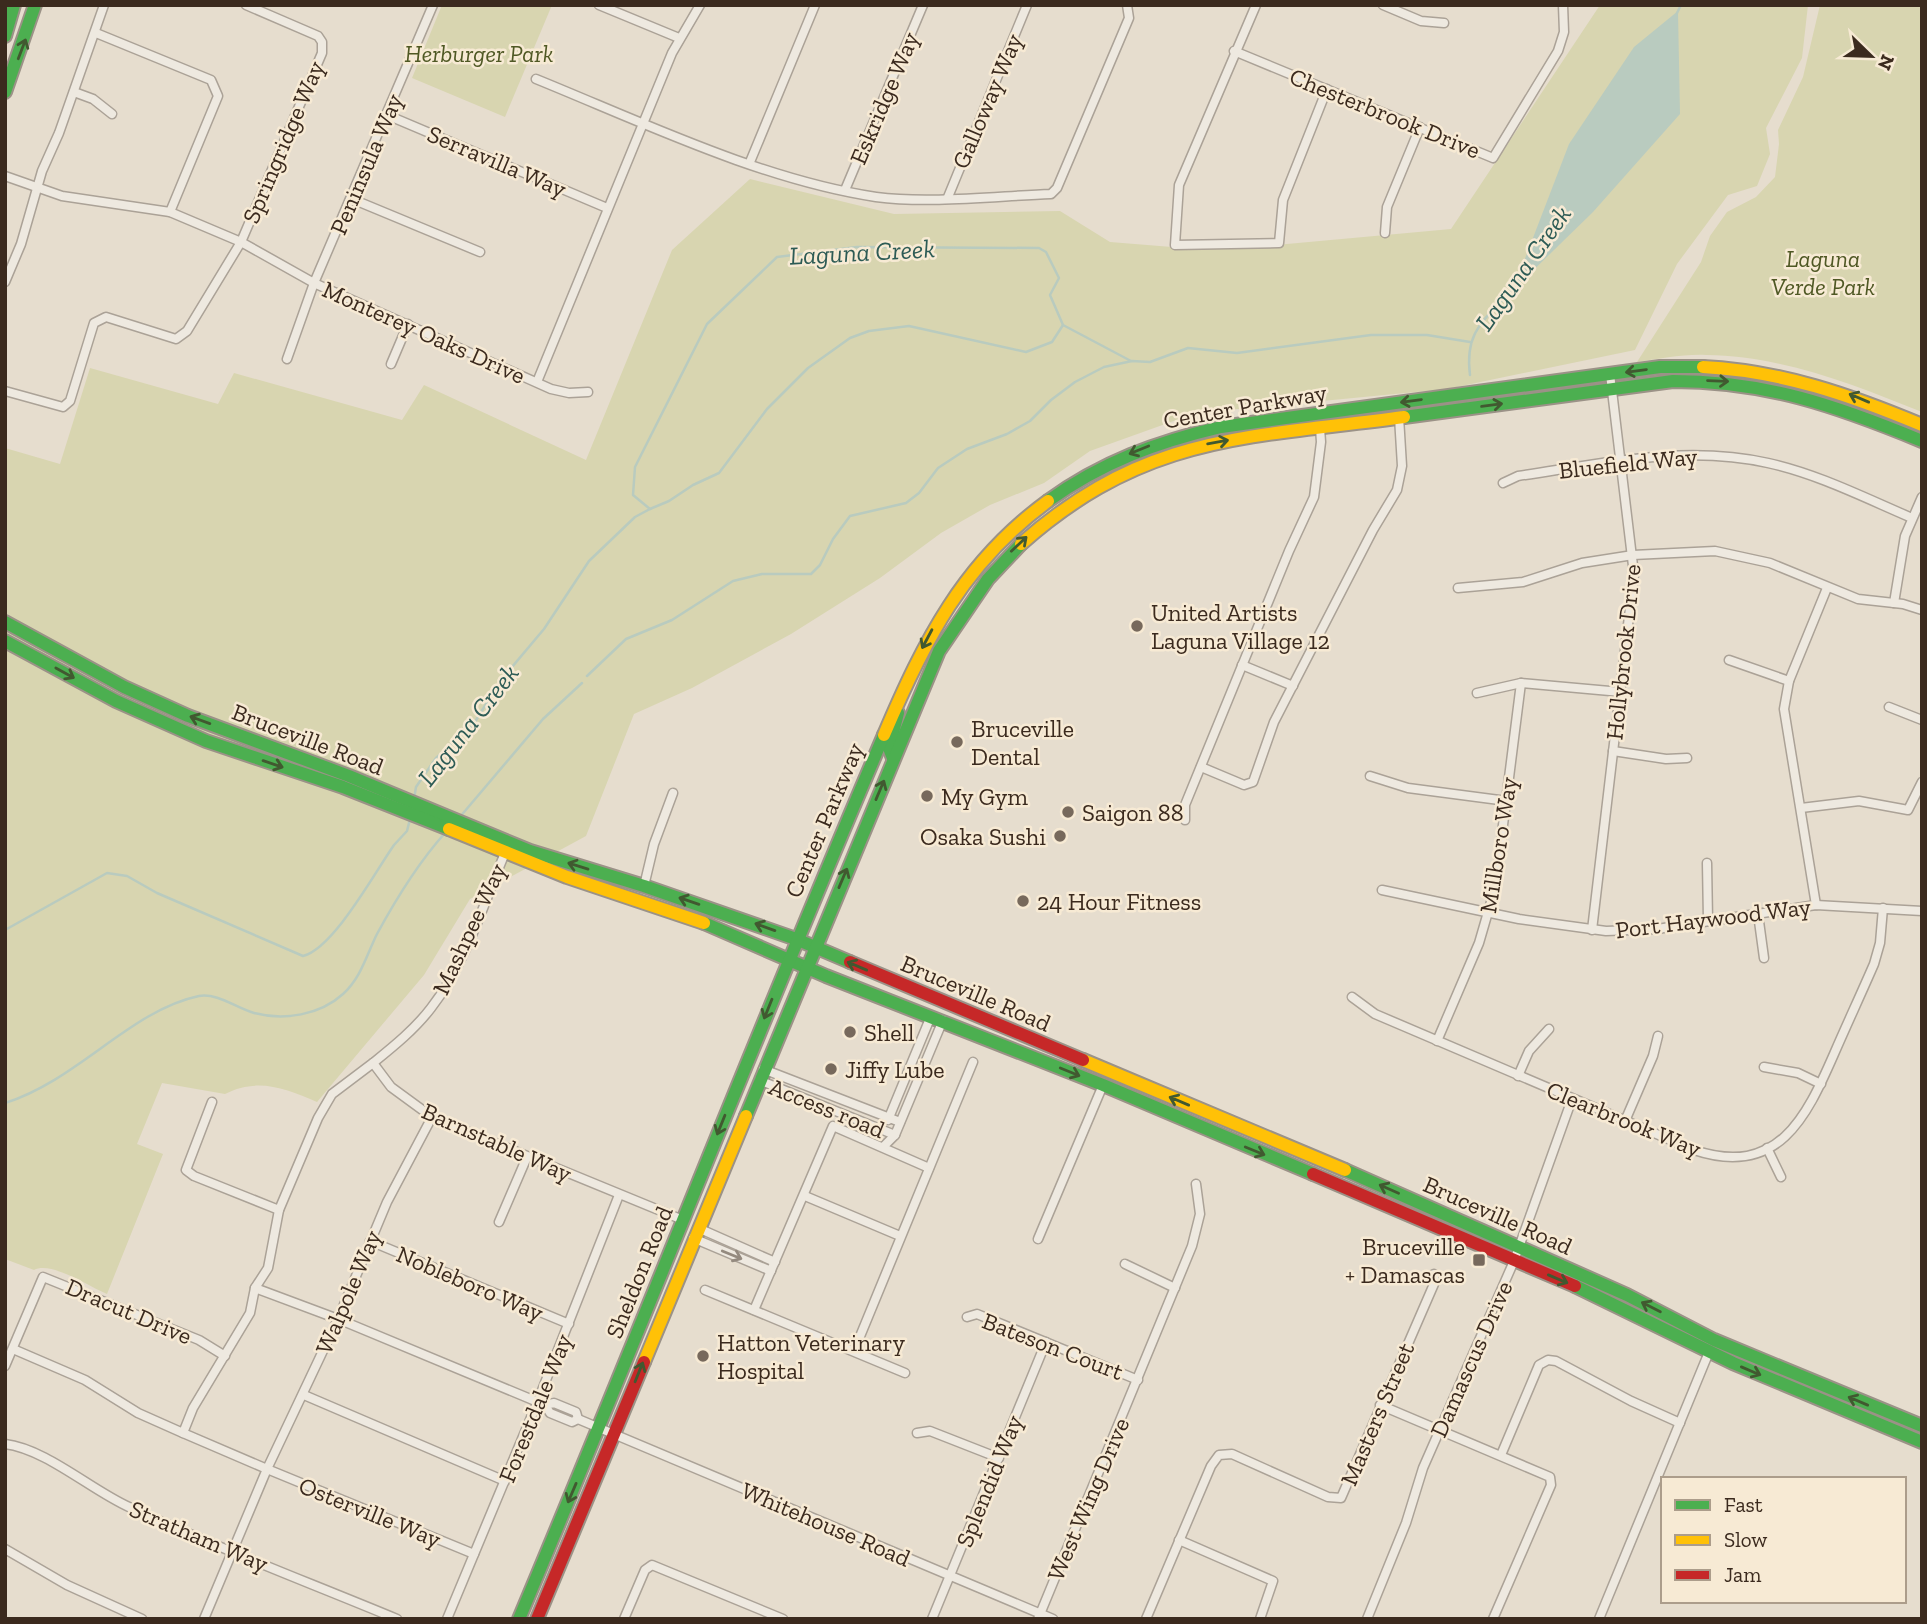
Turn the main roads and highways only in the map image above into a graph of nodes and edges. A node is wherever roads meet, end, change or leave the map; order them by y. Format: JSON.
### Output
{"nodes":[{"id":1,"x":14,"y":5,"type":"edge"},
{"id":2,"x":35,"y":5,"type":"edge"},
{"id":3,"x":5,"y":36,"type":"edge"},
{"id":4,"x":5,"y":92,"type":"edge"},
{"id":5,"x":1922,"y":425,"type":"edge"},
{"id":6,"x":1922,"y":441,"type":"edge"},
{"id":7,"x":5,"y":622,"type":"edge"},
{"id":8,"x":5,"y":641,"type":"edge"},
{"id":9,"x":901,"y":699,"type":"junction"},
{"id":10,"x":893,"y":758,"type":"junction"},
{"id":11,"x":398,"y":802,"type":"junction"},
{"id":12,"x":483,"y":838,"type":"junction"},
{"id":13,"x":796,"y":939,"type":"junction"},
{"id":14,"x":814,"y":947,"type":"junction"},
{"id":15,"x":789,"y":957,"type":"junction"},
{"id":16,"x":807,"y":966,"type":"junction"},
{"id":17,"x":958,"y":1026,"type":"junction"},
{"id":18,"x":1038,"y":1043,"type":"junction"},
{"id":19,"x":1922,"y":1426,"type":"edge"},
{"id":20,"x":1922,"y":1442,"type":"edge"},
{"id":21,"x":519,"y":1619,"type":"edge"},
{"id":22,"x":537,"y":1619,"type":"edge"}],
"edges":[{"from":1,"to":3,"type":"main road"},
{"from":4,"to":2,"type":"main road","one_way":true},
{"from":5,"to":9,"type":"main road","name":"Center Parkway","one_way":true},
{"from":10,"to":6,"type":"main road","name":"Center Parkway","one_way":true},
{"from":11,"to":7,"type":"main road","name":"Bruceville Road","one_way":true},
{"from":8,"to":11,"type":"main road","name":"Bruceville Road","one_way":true},
{"from":9,"to":10,"type":"main road"},
{"from":9,"to":13,"type":"main road","name":"Center Parkway"},
{"from":14,"to":10,"type":"main road","name":"Center Parkway","one_way":true},
{"from":11,"to":12,"type":"main road","name":"Bruceville Road"},
{"from":13,"to":12,"type":"main road","name":"Bruceville Road","one_way":true},
{"from":12,"to":15,"type":"main road","name":"Bruceville Road"},
{"from":13,"to":14,"type":"main road","name":"Bruceville Road"},
{"from":13,"to":15,"type":"main road","name":"Sheldon Road"},
{"from":14,"to":16,"type":"main road","name":"Sheldon Road"},
{"from":18,"to":14,"type":"main road","name":"Bruceville Road","one_way":true},
{"from":15,"to":16,"type":"main road","name":"Bruceville Road"},
{"from":15,"to":21,"type":"main road","name":"Sheldon Road","one_way":true},
{"from":16,"to":17,"type":"main road","name":"Bruceville Road"},
{"from":22,"to":16,"type":"main road","name":"Sheldon Road","one_way":true},
{"from":17,"to":18,"type":"main road"},
{"from":17,"to":20,"type":"main road","name":"Bruceville Road","one_way":true},
{"from":19,"to":18,"type":"main road","name":"Bruceville Road","one_way":true}]}
